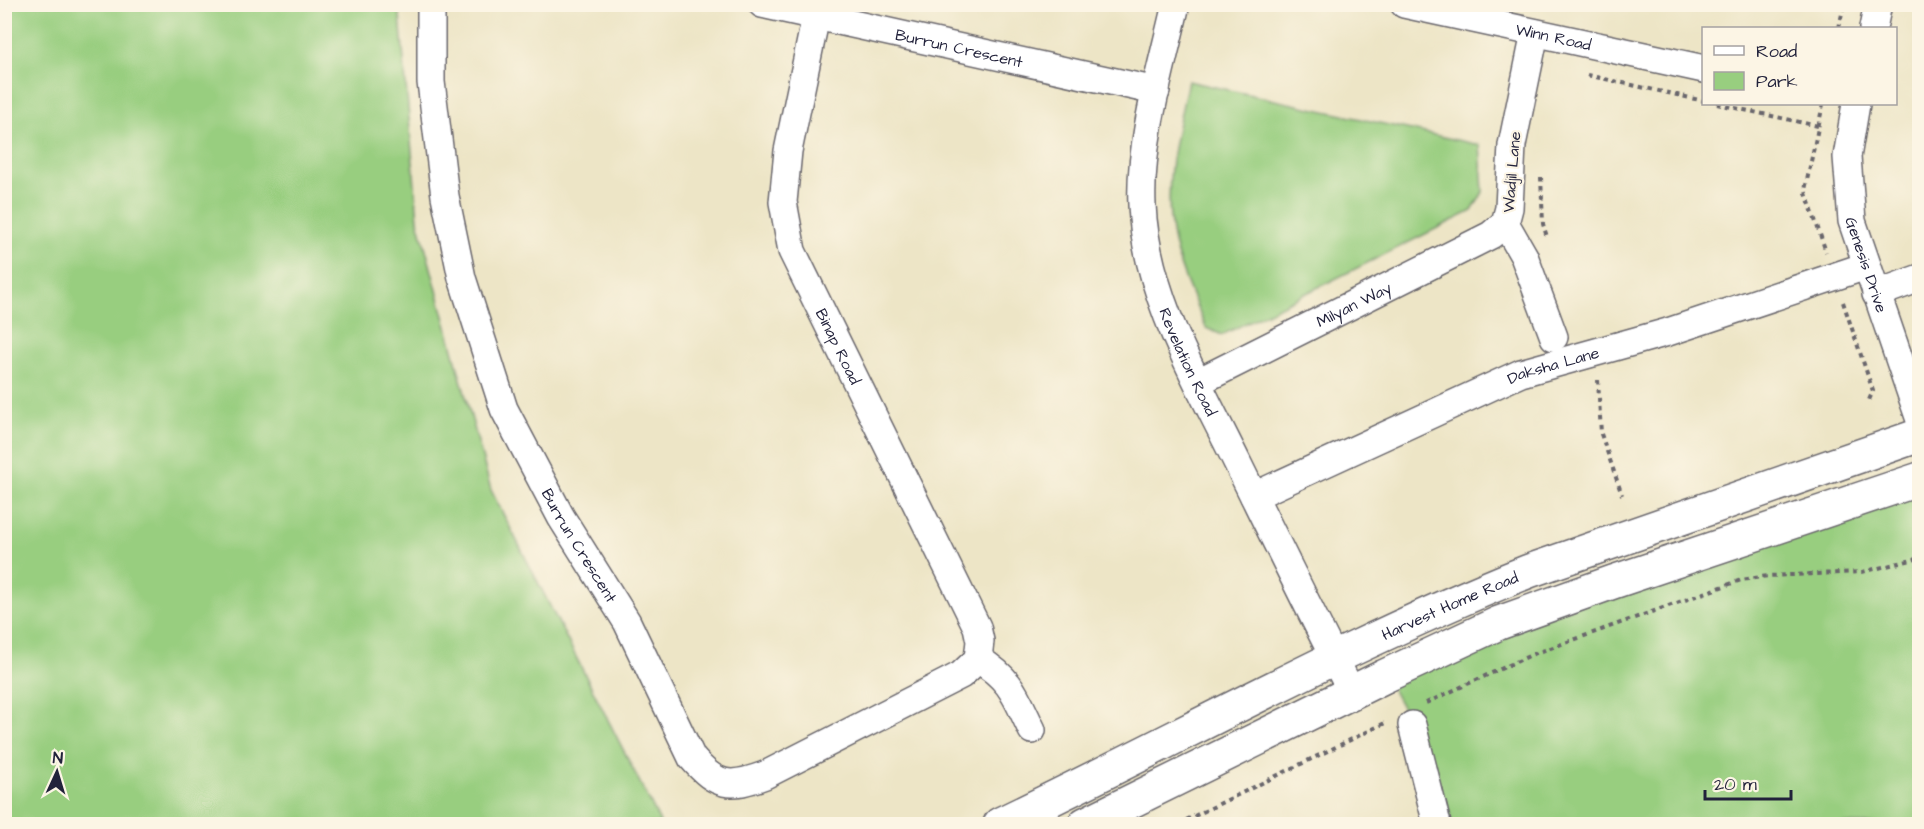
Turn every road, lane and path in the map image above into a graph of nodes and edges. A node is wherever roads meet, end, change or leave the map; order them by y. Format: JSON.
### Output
{"nodes":[{"id":1,"x":431,"y":4,"type":"edge"},
{"id":2,"x":762,"y":4,"type":"edge"},
{"id":3,"x":1176,"y":4,"type":"edge"},
{"id":4,"x":1404,"y":4,"type":"edge"},
{"id":5,"x":1844,"y":4,"type":"edge"},
{"id":6,"x":1878,"y":4,"type":"edge"},
{"id":7,"x":816,"y":16,"type":"junction"},
{"id":8,"x":1839,"y":27,"type":"edge"},
{"id":9,"x":1873,"y":27,"type":"edge"},
{"id":10,"x":1535,"y":33,"type":"junction"},
{"id":11,"x":1702,"y":69,"type":"edge"},
{"id":12,"x":1580,"y":74,"type":"dead end"},
{"id":13,"x":1156,"y":91,"type":"junction"},
{"id":14,"x":1702,"y":100,"type":"edge"},
{"id":15,"x":1722,"y":105,"type":"edge"},
{"id":16,"x":1823,"y":105,"type":"edge"},
{"id":17,"x":1856,"y":105,"type":"edge"},
{"id":18,"x":1540,"y":169,"type":"dead end"},
{"id":19,"x":1505,"y":223,"type":"junction"},
{"id":20,"x":1548,"y":241,"type":"dead end"},
{"id":21,"x":1866,"y":266,"type":"junction"},
{"id":22,"x":1920,"y":278,"type":"edge"},
{"id":23,"x":1876,"y":294,"type":"junction"},
{"id":24,"x":1554,"y":337,"type":"dead end"},
{"id":25,"x":1589,"y":356,"type":"junction"},
{"id":26,"x":1198,"y":382,"type":"junction"},
{"id":27,"x":1920,"y":420,"type":"edge"},
{"id":28,"x":1920,"y":435,"type":"edge"},
{"id":29,"x":1920,"y":479,"type":"edge"},
{"id":30,"x":1622,"y":495,"type":"dead end"},
{"id":31,"x":1254,"y":496,"type":"junction"},
{"id":32,"x":1920,"y":558,"type":"edge"},
{"id":33,"x":1334,"y":658,"type":"junction"},
{"id":34,"x":978,"y":659,"type":"junction"},
{"id":35,"x":1352,"y":693,"type":"junction"},
{"id":36,"x":1409,"y":716,"type":"junction"},
{"id":37,"x":1032,"y":730,"type":"dead end"},
{"id":38,"x":1071,"y":790,"type":"junction"},
{"id":39,"x":1000,"y":825,"type":"edge"},
{"id":40,"x":1077,"y":825,"type":"edge"},
{"id":41,"x":1085,"y":825,"type":"edge"},
{"id":42,"x":1178,"y":825,"type":"edge"},
{"id":43,"x":1437,"y":825,"type":"edge"}],
"edges":[{"from":1,"to":34,"type":"street","name":"Burrun Crescent"},
{"from":2,"to":7,"type":"street","name":"Burrun Crescent"},
{"from":3,"to":13,"type":"street","name":"Revelation Road"},
{"from":4,"to":10,"type":"street","name":"Winn Road"},
{"from":5,"to":8,"type":"path"},
{"from":6,"to":9,"type":"street"},
{"from":7,"to":13,"type":"street","name":"Burrun Crescent"},
{"from":7,"to":34,"type":"street","name":"Binap Road"},
{"from":10,"to":11,"type":"street","name":"Winn Road"},
{"from":10,"to":19,"type":"street","name":"Wadjil Lane"},
{"from":12,"to":14,"type":"path"},
{"from":13,"to":26,"type":"street","name":"Revelation Road"},
{"from":15,"to":16,"type":"path"},
{"from":17,"to":21,"type":"street","name":"Genesis Drive"},
{"from":18,"to":20,"type":"path"},
{"from":19,"to":24,"type":"street","name":"Wadjil Lane"},
{"from":19,"to":26,"type":"street","name":"Milyan Way"},
{"from":21,"to":23,"type":"street","name":"Genesis Drive"},
{"from":21,"to":25,"type":"street","name":"Daksha Lane"},
{"from":22,"to":23,"type":"street"},
{"from":23,"to":27,"type":"street","name":"Genesis Drive"},
{"from":25,"to":30,"type":"path"},
{"from":25,"to":31,"type":"street","name":"Daksha Lane"},
{"from":26,"to":31,"type":"street","name":"Revelation Road"},
{"from":28,"to":33,"type":"street","name":"Harvest Home Road"},
{"from":29,"to":35,"type":"street"},
{"from":31,"to":33,"type":"street","name":"Revelation Road"},
{"from":32,"to":36,"type":"path"},
{"from":33,"to":35,"type":"street","name":"Revelation Road"},
{"from":33,"to":38,"type":"street","name":"Harvest Home Road"},
{"from":34,"to":37,"type":"street"},
{"from":35,"to":41,"type":"street"},
{"from":36,"to":42,"type":"path"},
{"from":36,"to":43,"type":"street"},
{"from":38,"to":39,"type":"street","name":"Harvest Home Road"},
{"from":38,"to":40,"type":"street"}]}
